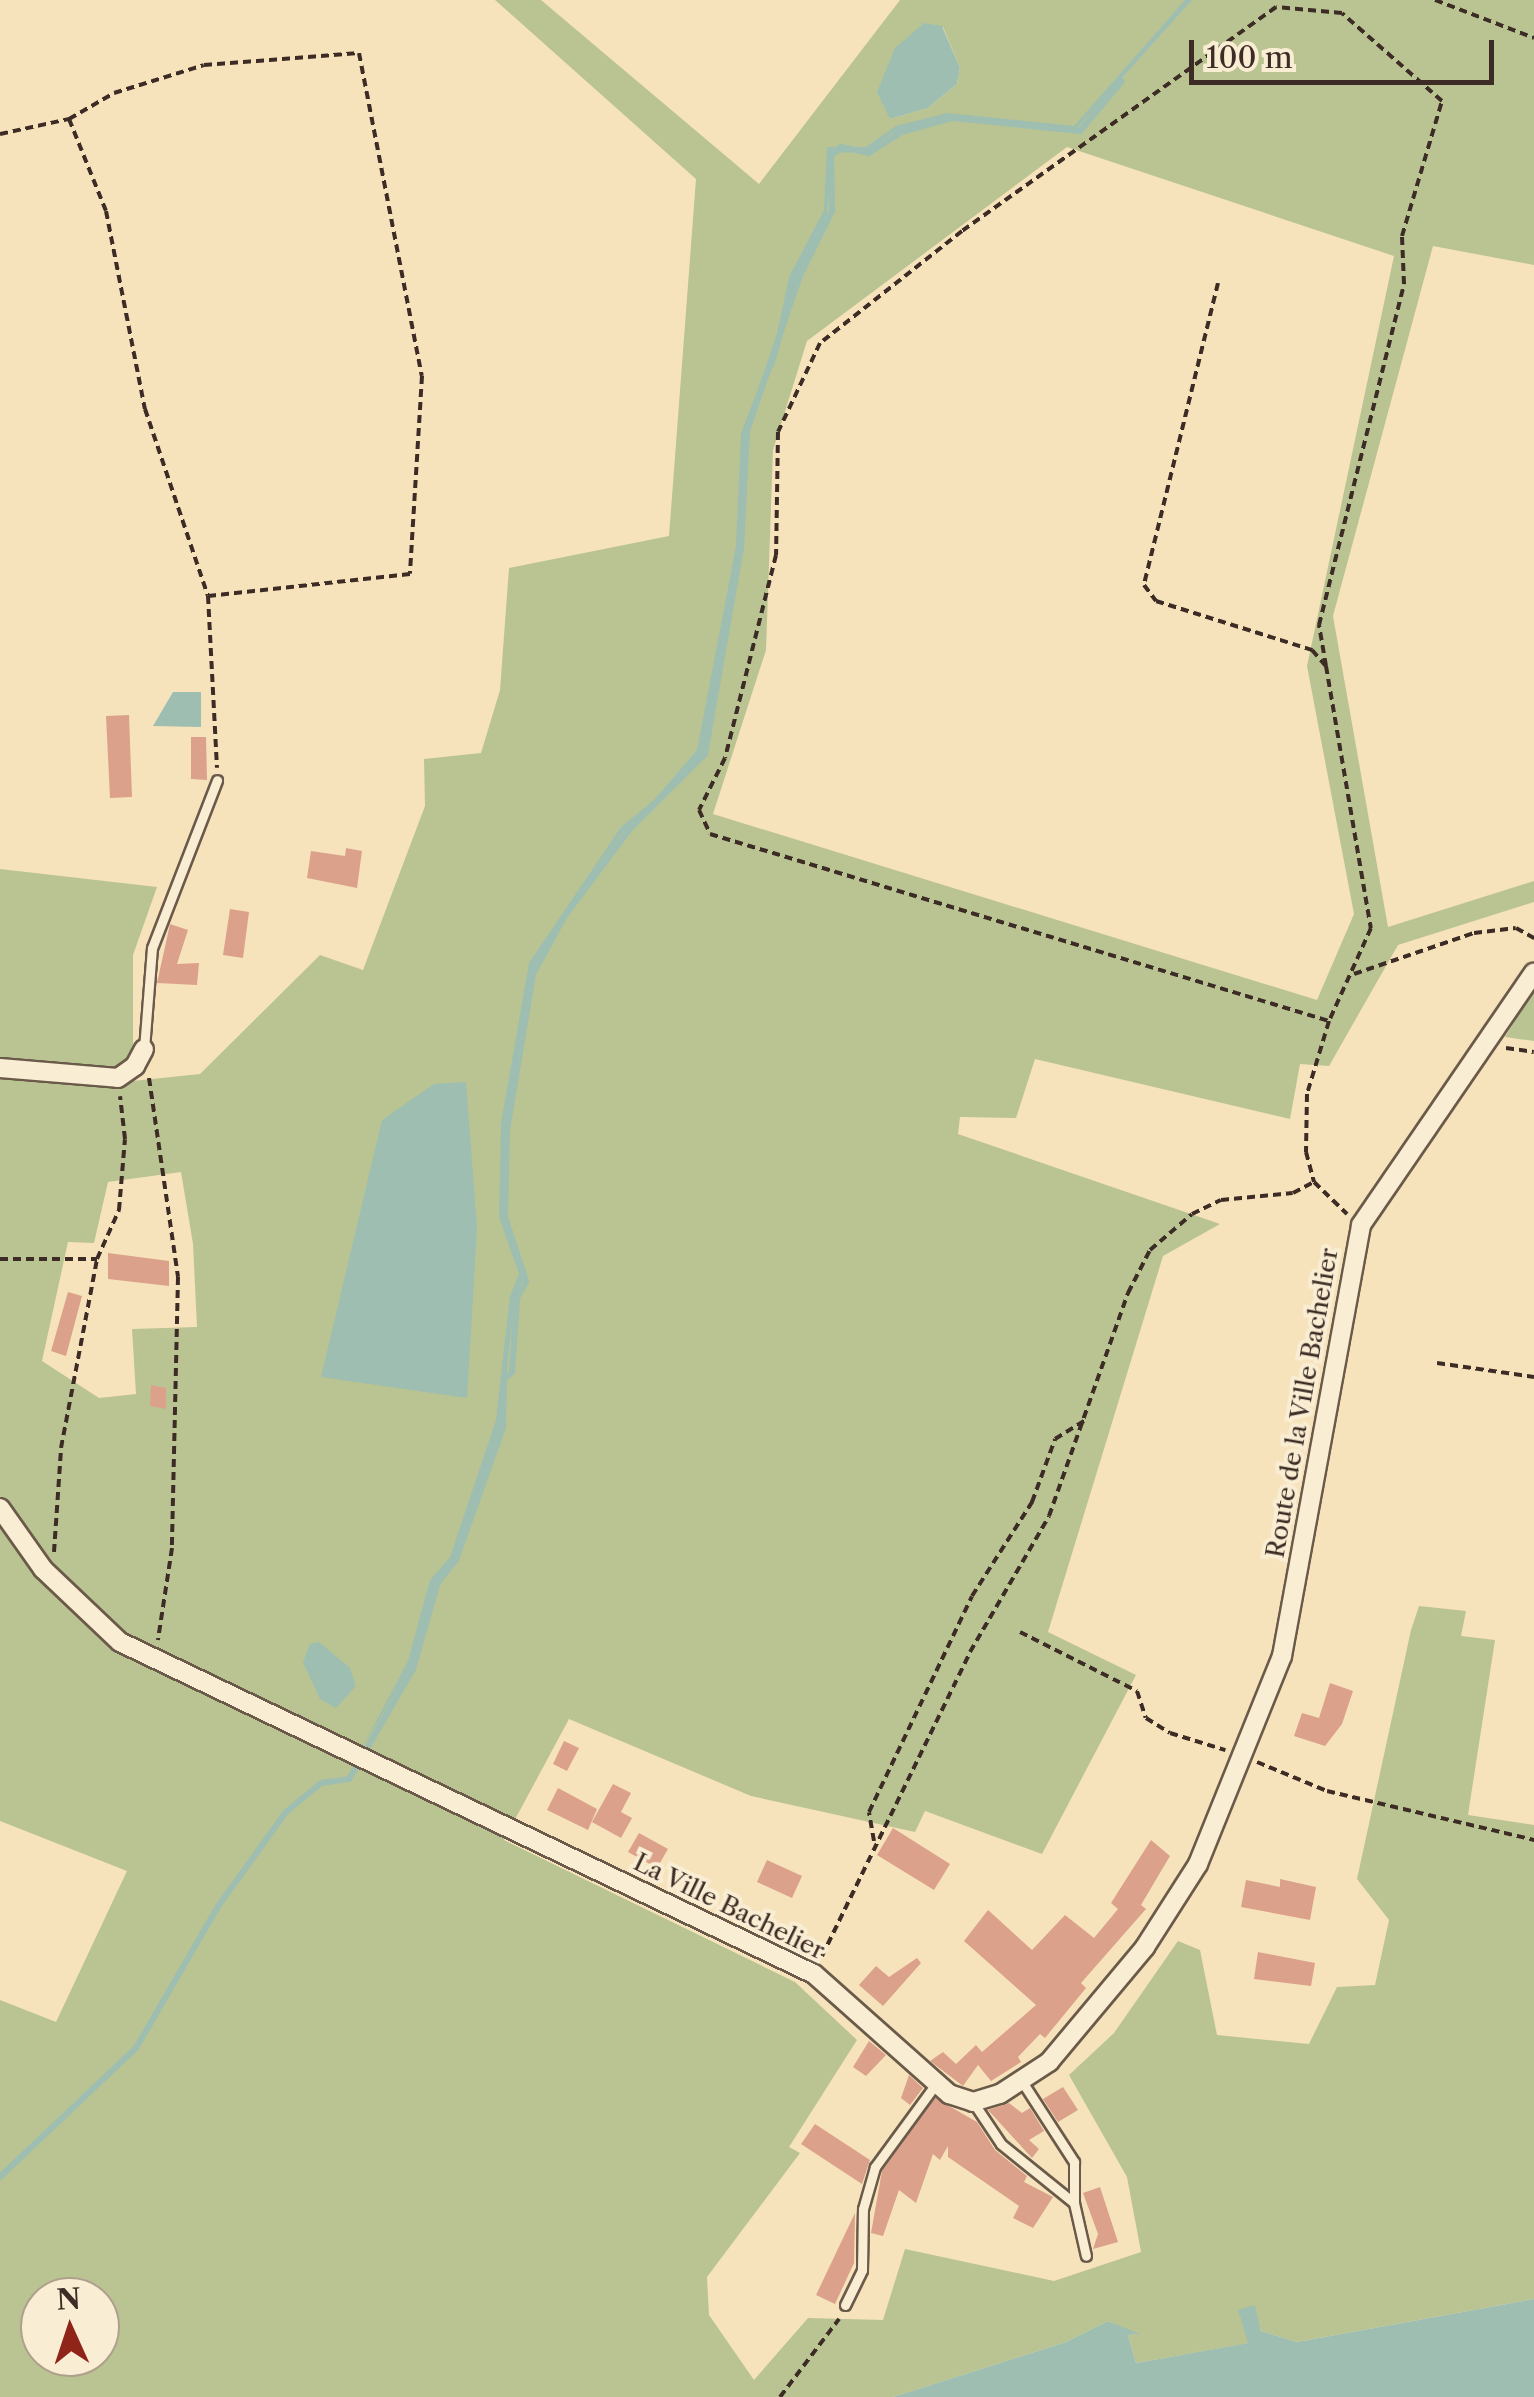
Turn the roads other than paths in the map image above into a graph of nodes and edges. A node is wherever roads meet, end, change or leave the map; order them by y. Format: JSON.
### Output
{"nodes":[{"id":1,"x":217,"y":780,"type":"road end"},
{"id":2,"x":1534,"y":972,"type":"edge"},
{"id":3,"x":144,"y":1049,"type":"joint"},
{"id":4,"x":0,"y":1068,"type":"edge"},
{"id":5,"x":0,"y":1508,"type":"edge"},
{"id":6,"x":1021,"y":2080,"type":"junction"},
{"id":7,"x":935,"y":2085,"type":"junction"},
{"id":8,"x":973,"y":2102,"type":"junction"},
{"id":9,"x":1074,"y":2204,"type":"junction"},
{"id":10,"x":1086,"y":2256,"type":"dead end"},
{"id":11,"x":846,"y":2306,"type":"road end"}],
"edges":[{"from":1,"to":3,"type":"lane"},
{"from":2,"to":6,"type":"street","name":"Route de la Ville Bachelier"},
{"from":3,"to":4,"type":"street"},
{"from":5,"to":7,"type":"street","name":"La Ville Bachelier"},
{"from":6,"to":8,"type":"street"},
{"from":6,"to":9,"type":"lane"},
{"from":7,"to":8,"type":"street","name":"La Ville Bachelier"},
{"from":7,"to":11,"type":"lane"},
{"from":8,"to":9,"type":"lane"},
{"from":9,"to":10,"type":"lane"}]}
